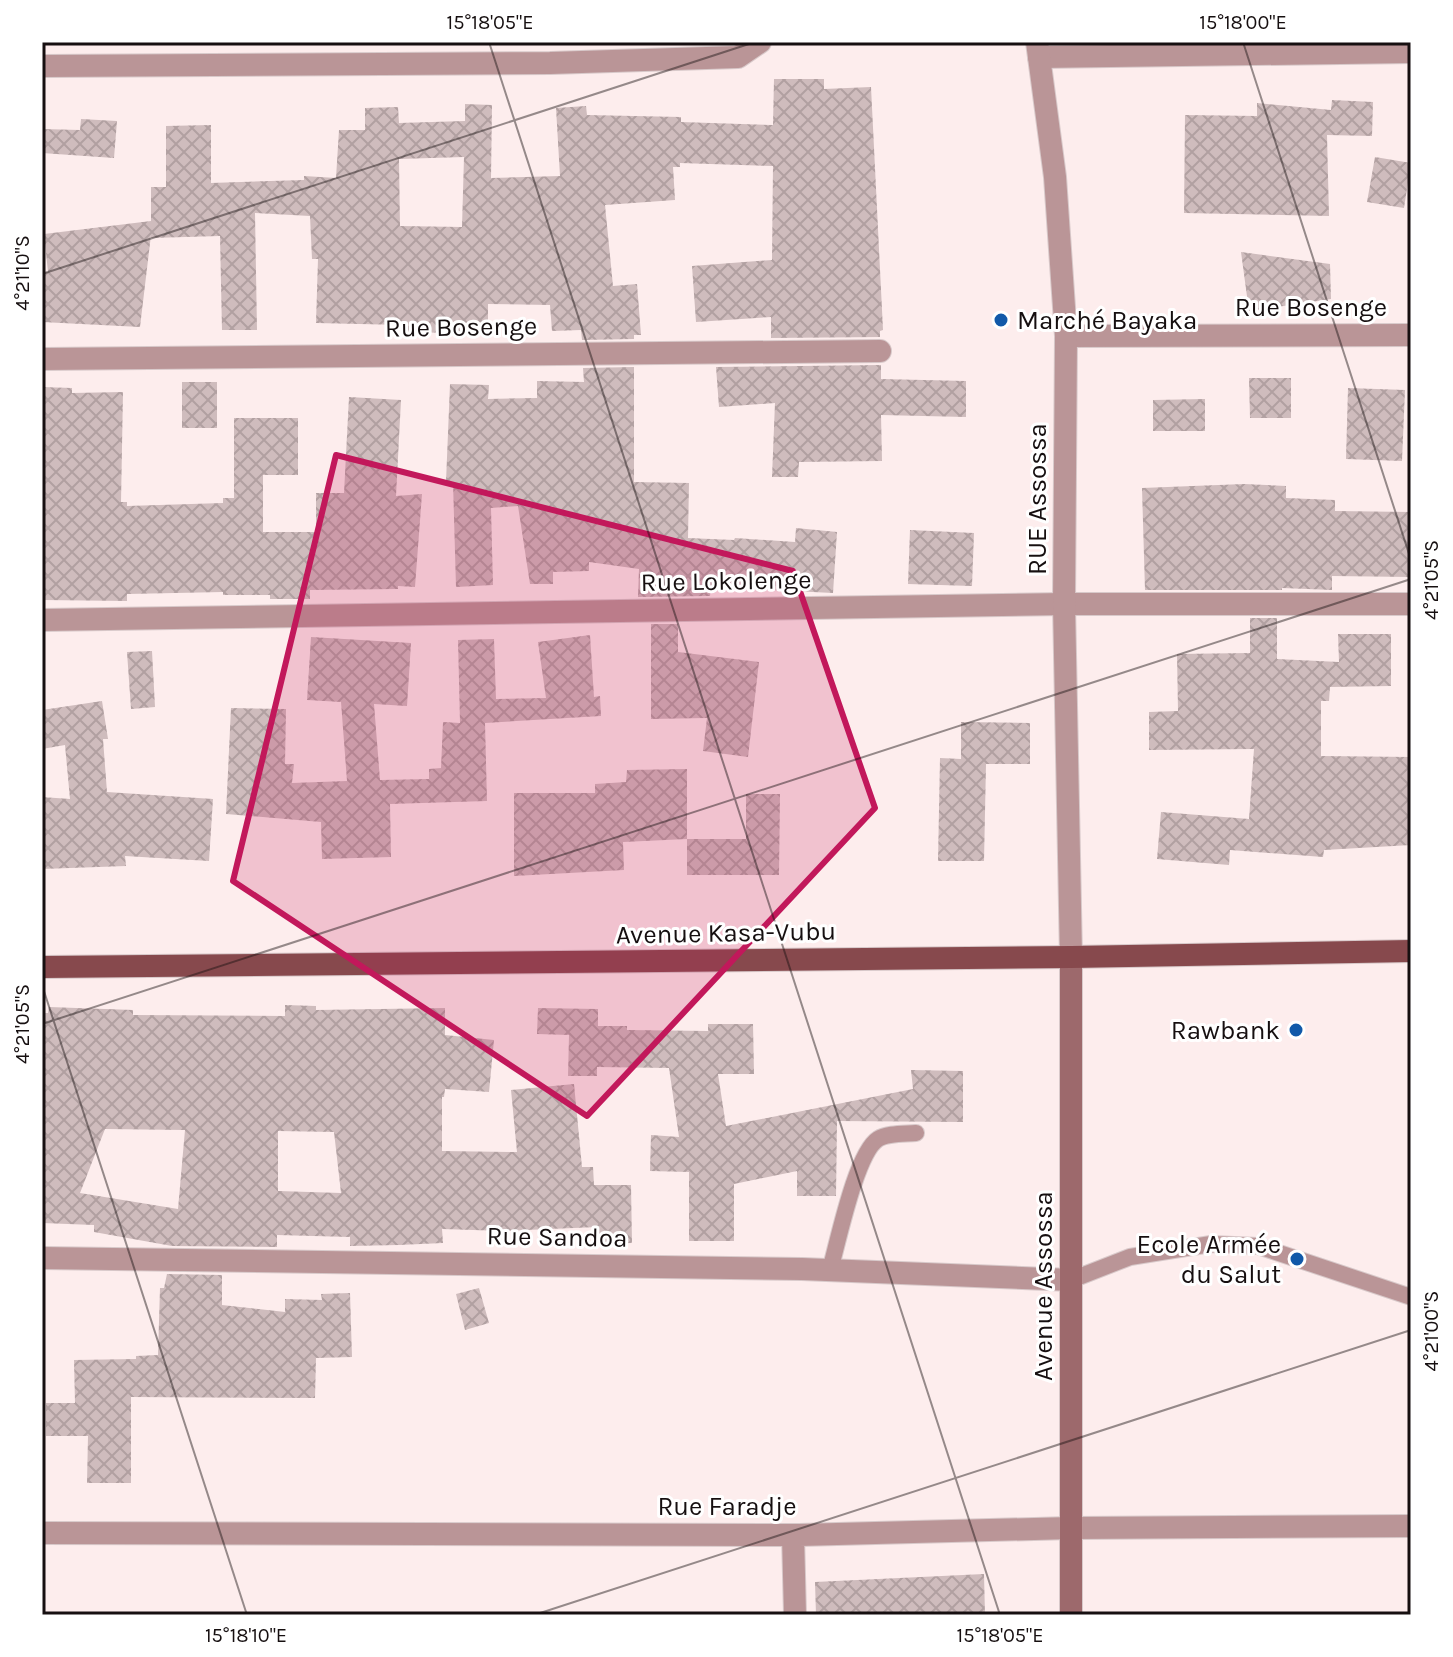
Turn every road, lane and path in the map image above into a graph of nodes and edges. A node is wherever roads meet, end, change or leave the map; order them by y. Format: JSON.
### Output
{"nodes":[{"id":1,"x":760,"y":42,"type":"edge"},
{"id":2,"x":1038,"y":50,"type":"edge"},
{"id":3,"x":1411,"y":52,"type":"edge"},
{"id":4,"x":42,"y":66,"type":"edge"},
{"id":5,"x":1411,"y":335,"type":"edge"},
{"id":6,"x":1066,"y":336,"type":"junction"},
{"id":7,"x":880,"y":351,"type":"dead end"},
{"id":8,"x":42,"y":359,"type":"edge"},
{"id":9,"x":1064,"y":604,"type":"junction"},
{"id":10,"x":1411,"y":604,"type":"edge"},
{"id":11,"x":42,"y":620,"type":"edge"},
{"id":12,"x":1411,"y":951,"type":"edge"},
{"id":13,"x":1071,"y":957,"type":"junction"},
{"id":14,"x":42,"y":967,"type":"edge"},
{"id":15,"x":916,"y":1133,"type":"dead end"},
{"id":16,"x":42,"y":1258,"type":"edge"},
{"id":17,"x":830,"y":1270,"type":"junction"},
{"id":18,"x":1071,"y":1280,"type":"junction"},
{"id":19,"x":1411,"y":1297,"type":"edge"},
{"id":20,"x":1411,"y":1526,"type":"edge"},
{"id":21,"x":1071,"y":1528,"type":"junction"},
{"id":22,"x":42,"y":1533,"type":"edge"},
{"id":23,"x":793,"y":1535,"type":"junction"},
{"id":24,"x":795,"y":1615,"type":"edge"},
{"id":25,"x":1071,"y":1615,"type":"edge"}],
"edges":[{"from":1,"to":4,"type":"street"},
{"from":2,"to":3,"type":"street"},
{"from":2,"to":6,"type":"street","name":"RUE Assossa"},
{"from":5,"to":6,"type":"street","name":"Rue Bosenge"},
{"from":6,"to":9,"type":"street","name":"RUE Assossa"},
{"from":7,"to":8,"type":"street","name":"Rue Bosenge"},
{"from":9,"to":10,"type":"street","name":"Rue Lokolenge"},
{"from":9,"to":11,"type":"street","name":"Rue Lokolenge"},
{"from":9,"to":13,"type":"street","name":"RUE Assossa"},
{"from":12,"to":13,"type":"main road","name":"Avenue Kasa-Vubu"},
{"from":13,"to":14,"type":"main road","name":"Avenue Kasa-Vubu"},
{"from":13,"to":18,"type":"main road","name":"Avenue Assossa"},
{"from":15,"to":17,"type":"lane"},
{"from":16,"to":17,"type":"street","name":"Rue Sandoa"},
{"from":17,"to":18,"type":"street","name":"Rue Sandoa"},
{"from":18,"to":19,"type":"lane"},
{"from":18,"to":21,"type":"main road","name":"Avenue Assossa"},
{"from":20,"to":21,"type":"street","name":"Rue Faradje"},
{"from":21,"to":23,"type":"street","name":"Rue Faradje"},
{"from":21,"to":25,"type":"main road","name":"Avenue Assossa"},
{"from":22,"to":23,"type":"street","name":"Rue Faradje"},
{"from":23,"to":24,"type":"street"}]}
